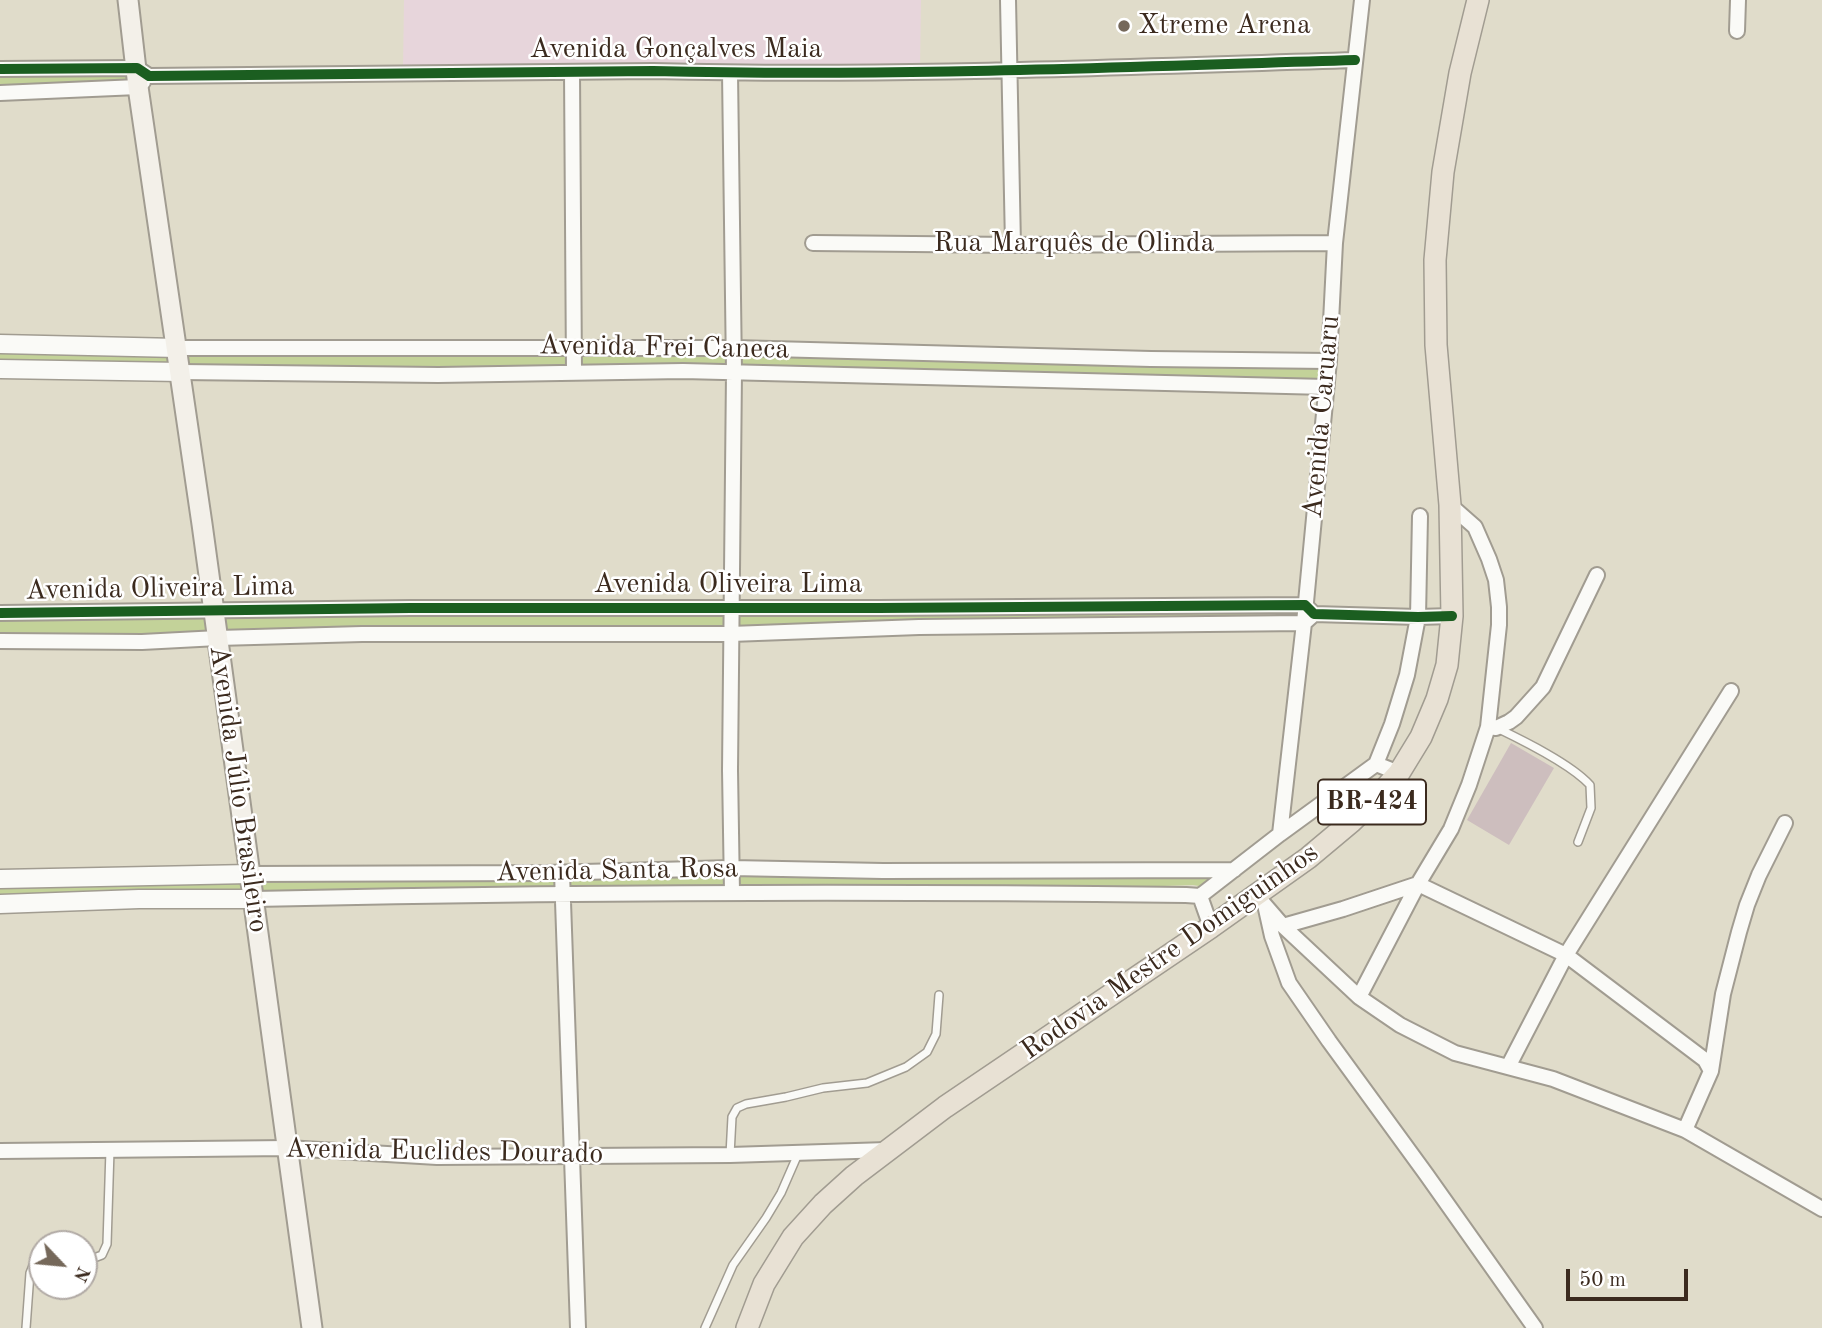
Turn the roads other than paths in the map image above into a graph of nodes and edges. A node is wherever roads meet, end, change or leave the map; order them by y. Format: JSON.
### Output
{"nodes":[{"id":1,"x":128,"y":0,"type":"edge"},
{"id":2,"x":1009,"y":0,"type":"edge"},
{"id":3,"x":1362,"y":0,"type":"edge"},
{"id":4,"x":1478,"y":0,"type":"edge"},
{"id":5,"x":1738,"y":0,"type":"edge"},
{"id":6,"x":1737,"y":32,"type":"dead end"},
{"id":7,"x":1355,"y":60,"type":"junction"},
{"id":8,"x":0,"y":69,"type":"edge"},
{"id":9,"x":1009,"y":70,"type":"junction"},
{"id":10,"x":572,"y":72,"type":"junction"},
{"id":11,"x":730,"y":73,"type":"junction"},
{"id":12,"x":142,"y":77,"type":"junction"},
{"id":13,"x":0,"y":93,"type":"edge"},
{"id":14,"x":813,"y":243,"type":"dead end"},
{"id":15,"x":1335,"y":243,"type":"junction"},
{"id":16,"x":1013,"y":245,"type":"junction"},
{"id":17,"x":0,"y":344,"type":"edge"},
{"id":18,"x":575,"y":347,"type":"junction"},
{"id":19,"x":177,"y":348,"type":"junction"},
{"id":20,"x":734,"y":348,"type":"junction"},
{"id":21,"x":1151,"y":359,"type":"junction"},
{"id":22,"x":1329,"y":361,"type":"junction"},
{"id":23,"x":0,"y":369,"type":"edge"},
{"id":24,"x":181,"y":372,"type":"junction"},
{"id":25,"x":734,"y":372,"type":"junction"},
{"id":26,"x":574,"y":373,"type":"junction"},
{"id":27,"x":1151,"y":383,"type":"junction"},
{"id":28,"x":1326,"y":387,"type":"junction"},
{"id":29,"x":1450,"y":505,"type":"junction"},
{"id":30,"x":1420,"y":516,"type":"dead end"},
{"id":31,"x":1597,"y":575,"type":"dead end"},
{"id":32,"x":732,"y":607,"type":"junction"},
{"id":33,"x":1143,"y":607,"type":"junction"},
{"id":34,"x":214,"y":611,"type":"junction"},
{"id":35,"x":0,"y":613,"type":"edge"},
{"id":36,"x":1307,"y":614,"type":"junction"},
{"id":37,"x":1452,"y":616,"type":"junction"},
{"id":38,"x":1418,"y":617,"type":"junction"},
{"id":39,"x":1142,"y":626,"type":"junction"},
{"id":40,"x":731,"y":634,"type":"junction"},
{"id":41,"x":218,"y":638,"type":"junction"},
{"id":42,"x":0,"y":641,"type":"edge"},
{"id":43,"x":1731,"y":691,"type":"dead end"},
{"id":44,"x":1492,"y":727,"type":"junction"},
{"id":45,"x":1376,"y":764,"type":"junction"},
{"id":46,"x":1399,"y":773,"type":"junction"},
{"id":47,"x":1785,"y":823,"type":"dead end"},
{"id":48,"x":1280,"y":834,"type":"junction"},
{"id":49,"x":1577,"y":842,"type":"dead end"},
{"id":50,"x":732,"y":867,"type":"junction"},
{"id":51,"x":1234,"y":870,"type":"junction"},
{"id":52,"x":562,"y":873,"type":"junction"},
{"id":53,"x":250,"y":874,"type":"junction"},
{"id":54,"x":0,"y":879,"type":"edge"},
{"id":55,"x":1418,"y":884,"type":"junction"},
{"id":56,"x":732,"y":892,"type":"junction"},
{"id":57,"x":563,"y":894,"type":"junction"},
{"id":58,"x":1200,"y":896,"type":"junction"},
{"id":59,"x":254,"y":899,"type":"junction"},
{"id":60,"x":1262,"y":902,"type":"junction"},
{"id":61,"x":0,"y":904,"type":"edge"},
{"id":62,"x":1283,"y":926,"type":"junction"},
{"id":63,"x":1211,"y":927,"type":"junction"},
{"id":64,"x":1566,"y":956,"type":"junction"},
{"id":65,"x":939,"y":995,"type":"dead end"},
{"id":66,"x":1359,"y":997,"type":"junction"},
{"id":67,"x":1508,"y":1067,"type":"junction"},
{"id":68,"x":1711,"y":1071,"type":"junction"},
{"id":69,"x":1685,"y":1130,"type":"junction"},
{"id":70,"x":287,"y":1148,"type":"junction"},
{"id":71,"x":110,"y":1149,"type":"junction"},
{"id":72,"x":888,"y":1150,"type":"junction"},
{"id":73,"x":0,"y":1151,"type":"edge"},
{"id":74,"x":798,"y":1153,"type":"junction"},
{"id":75,"x":573,"y":1155,"type":"junction"},
{"id":76,"x":730,"y":1155,"type":"junction"},
{"id":77,"x":1822,"y":1209,"type":"edge"},
{"id":78,"x":98,"y":1256,"type":"edge"},
{"id":79,"x":28,"y":1300,"type":"edge"},
{"id":80,"x":26,"y":1328,"type":"edge"},
{"id":81,"x":312,"y":1328,"type":"edge"},
{"id":82,"x":578,"y":1328,"type":"edge"},
{"id":83,"x":705,"y":1328,"type":"edge"},
{"id":84,"x":747,"y":1328,"type":"edge"},
{"id":85,"x":1535,"y":1328,"type":"edge"}],
"edges":[{"from":1,"to":12,"type":"main road","name":"Avenida Júlio Brasileiro"},
{"from":2,"to":9,"type":"street"},
{"from":3,"to":7,"type":"street","name":"Avenida Caruaru"},
{"from":4,"to":29,"type":"main road","name":"Rodovia Mestre Domiguinhos","number":"BR-424"},
{"from":5,"to":6,"type":"street"},
{"from":7,"to":9,"type":"street","name":"Avenida Gonçalves Maia"},
{"from":7,"to":15,"type":"street","name":"Avenida Caruaru"},
{"from":8,"to":12,"type":"street","name":"Avenida Gonçalves Maia"},
{"from":9,"to":11,"type":"street","name":"Avenida Gonçalves Maia"},
{"from":9,"to":16,"type":"street"},
{"from":10,"to":11,"type":"street","name":"Avenida Gonçalves Maia"},
{"from":10,"to":12,"type":"street","name":"Avenida Gonçalves Maia"},
{"from":10,"to":18,"type":"street"},
{"from":11,"to":20,"type":"street"},
{"from":12,"to":13,"type":"street","name":"Avenida Gonçalves Maia"},
{"from":12,"to":19,"type":"main road","name":"Avenida Júlio Brasileiro"},
{"from":14,"to":16,"type":"street","name":"Rua Marquês de Olinda"},
{"from":15,"to":16,"type":"street","name":"Rua Marquês de Olinda"},
{"from":15,"to":22,"type":"street","name":"Avenida Caruaru"},
{"from":17,"to":19,"type":"street","name":"Avenida Frei Caneca"},
{"from":18,"to":19,"type":"street","name":"Avenida Frei Caneca"},
{"from":18,"to":20,"type":"street","name":"Avenida Frei Caneca"},
{"from":18,"to":26,"type":"street"},
{"from":19,"to":24,"type":"main road","name":"Avenida Júlio Brasileiro"},
{"from":20,"to":21,"type":"street","name":"Avenida Frei Caneca"},
{"from":20,"to":25,"type":"street"},
{"from":21,"to":22,"type":"street","name":"Avenida Frei Caneca"},
{"from":21,"to":27,"type":"street"},
{"from":22,"to":28,"type":"street","name":"Avenida Caruaru"},
{"from":23,"to":24,"type":"street","name":"Avenida Frei Caneca"},
{"from":24,"to":26,"type":"street","name":"Avenida Frei Caneca"},
{"from":24,"to":34,"type":"main road","name":"Avenida Júlio Brasileiro"},
{"from":25,"to":26,"type":"street","name":"Avenida Frei Caneca"},
{"from":25,"to":27,"type":"street","name":"Avenida Frei Caneca"},
{"from":25,"to":32,"type":"street"},
{"from":27,"to":28,"type":"street","name":"Avenida Frei Caneca"},
{"from":28,"to":36,"type":"street","name":"Avenida Caruaru"},
{"from":29,"to":37,"type":"main road","name":"Rodovia Mestre Domiguinhos","number":"BR-424"},
{"from":29,"to":44,"type":"street"},
{"from":30,"to":38,"type":"street"},
{"from":31,"to":44,"type":"street"},
{"from":32,"to":33,"type":"street","name":"Avenida Oliveira Lima"},
{"from":32,"to":34,"type":"street","name":"Avenida Oliveira Lima"},
{"from":32,"to":40,"type":"street"},
{"from":33,"to":36,"type":"street","name":"Avenida Oliveira Lima"},
{"from":33,"to":39,"type":"street"},
{"from":34,"to":35,"type":"street","name":"Avenida Oliveira Lima"},
{"from":34,"to":41,"type":"main road","name":"Avenida Júlio Brasileiro"},
{"from":36,"to":38,"type":"street","name":"Avenida Oliveira Lima"},
{"from":36,"to":39,"type":"street","name":"Avenida Oliveira Lima"},
{"from":36,"to":48,"type":"street","name":"Avenida Caruaru"},
{"from":37,"to":38,"type":"street","name":"Avenida Oliveira Lima"},
{"from":37,"to":46,"type":"main road","name":"Rodovia Mestre Domiguinhos","number":"BR-424"},
{"from":38,"to":45,"type":"street"},
{"from":39,"to":40,"type":"street","name":"Avenida Oliveira Lima"},
{"from":40,"to":41,"type":"street","name":"Avenida Oliveira Lima"},
{"from":40,"to":50,"type":"street"},
{"from":41,"to":42,"type":"street","name":"Avenida Oliveira Lima"},
{"from":41,"to":53,"type":"main road","name":"Avenida Júlio Brasileiro"},
{"from":43,"to":64,"type":"street"},
{"from":44,"to":49,"type":"lane"},
{"from":44,"to":55,"type":"street"},
{"from":45,"to":46,"type":"street"},
{"from":45,"to":48,"type":"street"},
{"from":46,"to":60,"type":"main road","name":"Rodovia Mestre Domiguinhos","number":"BR-424"},
{"from":47,"to":68,"type":"street"},
{"from":48,"to":51,"type":"street"},
{"from":50,"to":51,"type":"street","name":"Avenida Santa Rosa"},
{"from":50,"to":52,"type":"street","name":"Avenida Santa Rosa"},
{"from":50,"to":56,"type":"street"},
{"from":51,"to":58,"type":"street"},
{"from":52,"to":53,"type":"street","name":"Avenida Santa Rosa"},
{"from":52,"to":57,"type":"street"},
{"from":53,"to":54,"type":"street","name":"Avenida Santa Rosa"},
{"from":53,"to":59,"type":"main road","name":"Avenida Júlio Brasileiro"},
{"from":55,"to":62,"type":"street"},
{"from":55,"to":64,"type":"street"},
{"from":55,"to":66,"type":"street"},
{"from":56,"to":57,"type":"street","name":"Avenida Santa Rosa"},
{"from":56,"to":58,"type":"street","name":"Avenida Santa Rosa"},
{"from":57,"to":59,"type":"street","name":"Avenida Santa Rosa"},
{"from":57,"to":75,"type":"street"},
{"from":58,"to":63,"type":"street"},
{"from":59,"to":61,"type":"street","name":"Avenida Santa Rosa"},
{"from":59,"to":70,"type":"main road","name":"Avenida Júlio Brasileiro"},
{"from":60,"to":62,"type":"street"},
{"from":60,"to":63,"type":"main road","name":"Rodovia Mestre Domiguinhos","number":"BR-424"},
{"from":60,"to":85,"type":"street"},
{"from":62,"to":66,"type":"street"},
{"from":63,"to":72,"type":"main road","name":"Rodovia Mestre Domiguinhos","number":"BR-424"},
{"from":64,"to":67,"type":"street"},
{"from":64,"to":68,"type":"street"},
{"from":65,"to":76,"type":"lane"},
{"from":66,"to":67,"type":"street"},
{"from":67,"to":69,"type":"street"},
{"from":68,"to":69,"type":"street"},
{"from":69,"to":77,"type":"street"},
{"from":70,"to":71,"type":"street","name":"Avenida Euclides Dourado"},
{"from":70,"to":75,"type":"street","name":"Avenida Euclides Dourado"},
{"from":70,"to":81,"type":"main road","name":"Avenida Júlio Brasileiro"},
{"from":71,"to":73,"type":"street","name":"Avenida Euclides Dourado"},
{"from":71,"to":78,"type":"lane"},
{"from":72,"to":74,"type":"street","name":"Avenida Euclides Dourado"},
{"from":72,"to":84,"type":"main road","name":"Rodovia Mestre Domiguinhos","number":"BR-424"},
{"from":74,"to":76,"type":"street","name":"Avenida Euclides Dourado"},
{"from":74,"to":83,"type":"lane"},
{"from":75,"to":76,"type":"street","name":"Avenida Euclides Dourado"},
{"from":75,"to":82,"type":"street"},
{"from":79,"to":80,"type":"lane"}]}
